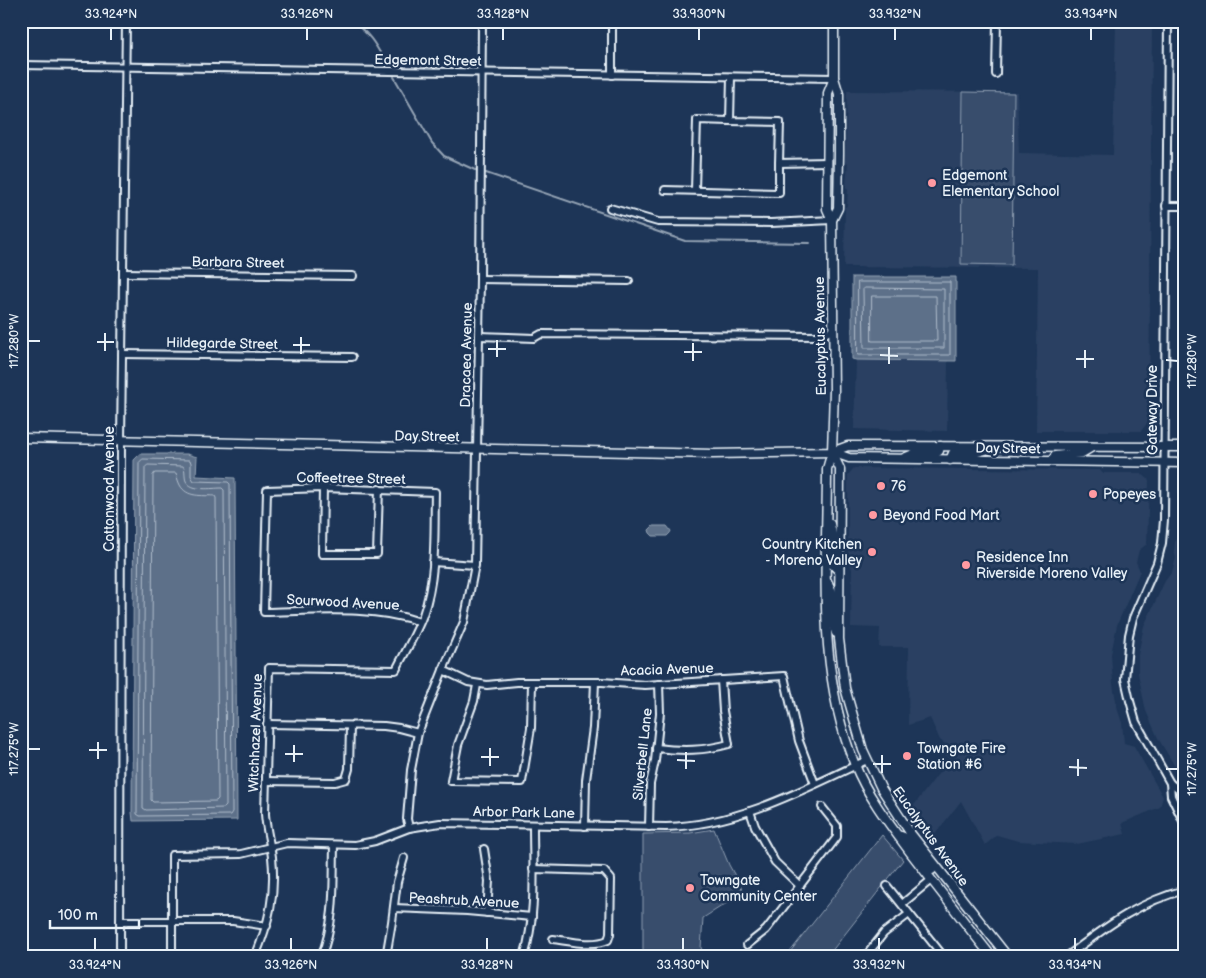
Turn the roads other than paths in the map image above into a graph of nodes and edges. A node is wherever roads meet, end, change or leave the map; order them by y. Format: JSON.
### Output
{"nodes":[{"id":1,"x":126,"y":21,"type":"edge"},
{"id":2,"x":482,"y":21,"type":"edge"},
{"id":3,"x":612,"y":21,"type":"edge"},
{"id":4,"x":834,"y":21,"type":"edge"},
{"id":5,"x":996,"y":21,"type":"edge"},
{"id":6,"x":1168,"y":21,"type":"edge"},
{"id":7,"x":21,"y":66,"type":"edge"},
{"id":8,"x":125,"y":67,"type":"junction"},
{"id":9,"x":481,"y":73,"type":"junction"},
{"id":10,"x":996,"y":74,"type":"dead end"},
{"id":11,"x":612,"y":75,"type":"junction"},
{"id":12,"x":731,"y":77,"type":"junction"},
{"id":13,"x":834,"y":78,"type":"junction"},
{"id":14,"x":730,"y":121,"type":"junction"},
{"id":15,"x":828,"y":162,"type":"junction"},
{"id":16,"x":780,"y":163,"type":"junction"},
{"id":17,"x":665,"y":190,"type":"dead end"},
{"id":18,"x":695,"y":190,"type":"junction"},
{"id":19,"x":1166,"y":206,"type":"junction"},
{"id":20,"x":1185,"y":206,"type":"edge"},
{"id":21,"x":610,"y":208,"type":"dead end"},
{"id":22,"x":832,"y":220,"type":"junction"},
{"id":23,"x":123,"y":273,"type":"junction"},
{"id":24,"x":353,"y":276,"type":"dead end"},
{"id":25,"x":480,"y":279,"type":"junction"},
{"id":26,"x":629,"y":281,"type":"dead end"},
{"id":27,"x":833,"y":330,"type":"junction"},
{"id":28,"x":479,"y":336,"type":"junction"},
{"id":29,"x":122,"y":354,"type":"junction"},
{"id":30,"x":352,"y":357,"type":"dead end"},
{"id":31,"x":21,"y":438,"type":"edge"},
{"id":32,"x":121,"y":441,"type":"junction"},
{"id":33,"x":940,"y":446,"type":"junction"},
{"id":34,"x":996,"y":447,"type":"junction"},
{"id":35,"x":1092,"y":447,"type":"junction"},
{"id":36,"x":1164,"y":447,"type":"junction"},
{"id":37,"x":1185,"y":447,"type":"edge"},
{"id":38,"x":478,"y":449,"type":"junction"},
{"id":39,"x":832,"y":452,"type":"junction"},
{"id":40,"x":902,"y":459,"type":"junction"},
{"id":41,"x":950,"y":460,"type":"junction"},
{"id":42,"x":1052,"y":461,"type":"junction"},
{"id":43,"x":1164,"y":463,"type":"junction"},
{"id":44,"x":1185,"y":463,"type":"edge"},
{"id":45,"x":323,"y":488,"type":"junction"},
{"id":46,"x":379,"y":489,"type":"junction"},
{"id":47,"x":435,"y":492,"type":"joint"},
{"id":48,"x":827,"y":510,"type":"junction"},
{"id":49,"x":433,"y":562,"type":"junction"},
{"id":50,"x":475,"y":565,"type":"junction"},
{"id":51,"x":838,"y":570,"type":"junction"},
{"id":52,"x":826,"y":579,"type":"junction"},
{"id":53,"x":264,"y":612,"type":"joint"},
{"id":54,"x":420,"y":622,"type":"junction"},
{"id":55,"x":839,"y":639,"type":"junction"},
{"id":56,"x":443,"y":670,"type":"junction"},
{"id":57,"x":720,"y":680,"type":"junction"},
{"id":58,"x":532,"y":682,"type":"junction"},
{"id":59,"x":595,"y":682,"type":"junction"},
{"id":60,"x":476,"y":684,"type":"junction"},
{"id":61,"x":659,"y":684,"type":"junction"},
{"id":62,"x":267,"y":724,"type":"junction"},
{"id":63,"x":350,"y":726,"type":"junction"},
{"id":64,"x":418,"y":733,"type":"junction"},
{"id":65,"x":656,"y":748,"type":"junction"},
{"id":66,"x":867,"y":760,"type":"junction"},
{"id":67,"x":855,"y":765,"type":"junction"},
{"id":68,"x":266,"y":781,"type":"junction"},
{"id":69,"x":1170,"y":783,"type":"junction"},
{"id":70,"x":815,"y":784,"type":"junction"},
{"id":71,"x":1185,"y":801,"type":"edge"},
{"id":72,"x":822,"y":807,"type":"dead end"},
{"id":73,"x":750,"y":812,"type":"junction"},
{"id":74,"x":533,"y":825,"type":"junction"},
{"id":75,"x":1185,"y":825,"type":"edge"},
{"id":76,"x":585,"y":826,"type":"junction"},
{"id":77,"x":649,"y":827,"type":"junction"},
{"id":78,"x":409,"y":828,"type":"junction"},
{"id":79,"x":897,"y":835,"type":"junction"},
{"id":80,"x":334,"y":845,"type":"junction"},
{"id":81,"x":270,"y":847,"type":"junction"},
{"id":82,"x":484,"y":849,"type":"dead end"},
{"id":83,"x":404,"y":858,"type":"dead end"},
{"id":84,"x":533,"y":869,"type":"junction"},
{"id":85,"x":943,"y":876,"type":"junction"},
{"id":86,"x":931,"y":880,"type":"junction"},
{"id":87,"x":800,"y":886,"type":"junction"},
{"id":88,"x":887,"y":886,"type":"dead end"},
{"id":89,"x":1185,"y":890,"type":"edge"},
{"id":90,"x":962,"y":899,"type":"junction"},
{"id":91,"x":902,"y":904,"type":"junction"},
{"id":92,"x":394,"y":908,"type":"junction"},
{"id":93,"x":487,"y":913,"type":"junction"},
{"id":94,"x":910,"y":914,"type":"junction"},
{"id":95,"x":532,"y":916,"type":"junction"},
{"id":96,"x":120,"y":921,"type":"junction"},
{"id":97,"x":172,"y":921,"type":"junction"},
{"id":98,"x":267,"y":926,"type":"junction"},
{"id":99,"x":553,"y":939,"type":"dead end"},
{"id":100,"x":747,"y":945,"type":"dead end"},
{"id":101,"x":120,"y":957,"type":"edge"},
{"id":102,"x":172,"y":957,"type":"edge"},
{"id":103,"x":254,"y":957,"type":"edge"},
{"id":104,"x":321,"y":957,"type":"edge"},
{"id":105,"x":386,"y":957,"type":"edge"},
{"id":106,"x":524,"y":957,"type":"edge"},
{"id":107,"x":865,"y":957,"type":"edge"},
{"id":108,"x":944,"y":957,"type":"edge"},
{"id":109,"x":992,"y":957,"type":"edge"},
{"id":110,"x":1008,"y":957,"type":"edge"},
{"id":111,"x":1066,"y":957,"type":"edge"}],
"edges":[{"from":1,"to":8,"type":"street","name":"Cottonwood Avenue"},
{"from":2,"to":9,"type":"street","name":"Dracaea Avenue"},
{"from":3,"to":11,"type":"street"},
{"from":4,"to":13,"type":"main road","name":"Eucalyptus Avenue"},
{"from":5,"to":10,"type":"street"},
{"from":6,"to":19,"type":"street","name":"Gateway Drive"},
{"from":7,"to":8,"type":"street","name":"Edgemont Street"},
{"from":8,"to":9,"type":"street","name":"Edgemont Street"},
{"from":8,"to":23,"type":"street","name":"Cottonwood Avenue"},
{"from":9,"to":11,"type":"street","name":"Edgemont Street"},
{"from":9,"to":25,"type":"street","name":"Dracaea Avenue"},
{"from":11,"to":12,"type":"street","name":"Edgemont Street"},
{"from":12,"to":13,"type":"street","name":"Edgemont Street"},
{"from":12,"to":14,"type":"street"},
{"from":13,"to":15,"type":"main road","name":"Eucalyptus Avenue"},
{"from":13,"to":22,"type":"main road","name":"Eucalyptus Avenue"},
{"from":14,"to":16,"type":"street"},
{"from":14,"to":18,"type":"street"},
{"from":15,"to":16,"type":"street"},
{"from":15,"to":22,"type":"main road","name":"Eucalyptus Avenue"},
{"from":16,"to":18,"type":"street"},
{"from":17,"to":18,"type":"street"},
{"from":19,"to":20,"type":"street"},
{"from":19,"to":36,"type":"street","name":"Gateway Drive"},
{"from":21,"to":22,"type":"street"},
{"from":22,"to":27,"type":"main road","name":"Eucalyptus Avenue"},
{"from":23,"to":24,"type":"street","name":"Barbara Street"},
{"from":23,"to":29,"type":"street","name":"Cottonwood Avenue"},
{"from":25,"to":26,"type":"street"},
{"from":25,"to":28,"type":"street","name":"Dracaea Avenue"},
{"from":27,"to":28,"type":"street"},
{"from":27,"to":39,"type":"main road","name":"Eucalyptus Avenue"},
{"from":28,"to":38,"type":"street","name":"Dracaea Avenue"},
{"from":29,"to":30,"type":"street","name":"Hildegarde Street"},
{"from":29,"to":32,"type":"street","name":"Cottonwood Avenue"},
{"from":31,"to":32,"type":"main road","name":"Day Street"},
{"from":32,"to":38,"type":"main road","name":"Day Street"},
{"from":32,"to":96,"type":"street","name":"Cottonwood Avenue"},
{"from":33,"to":34,"type":"main road","name":"Day Street"},
{"from":33,"to":39,"type":"main road","name":"Day Street"},
{"from":33,"to":40,"type":"main road"},
{"from":34,"to":35,"type":"main road","name":"Day Street"},
{"from":34,"to":41,"type":"main road"},
{"from":35,"to":36,"type":"main road","name":"Day Street"},
{"from":35,"to":42,"type":"main road"},
{"from":36,"to":37,"type":"main road","name":"Day Street"},
{"from":36,"to":43,"type":"street","name":"Gateway Drive"},
{"from":38,"to":39,"type":"main road","name":"Day Street"},
{"from":38,"to":50,"type":"street","name":"Dracaea Avenue"},
{"from":39,"to":40,"type":"main road","name":"Day Street"},
{"from":39,"to":48,"type":"main road","name":"Eucalyptus Avenue"},
{"from":39,"to":51,"type":"main road","name":"Eucalyptus Avenue"},
{"from":40,"to":41,"type":"main road","name":"Day Street"},
{"from":41,"to":42,"type":"main road","name":"Day Street"},
{"from":42,"to":43,"type":"main road","name":"Day Street"},
{"from":43,"to":44,"type":"main road","name":"Day Street"},
{"from":43,"to":69,"type":"street","name":"Gateway Drive"},
{"from":45,"to":46,"type":"street","name":"Coffeetree Street"},
{"from":45,"to":46,"type":"street"},
{"from":45,"to":53,"type":"street","name":"Coffeetree Street"},
{"from":46,"to":47,"type":"street","name":"Coffeetree Street"},
{"from":47,"to":49,"type":"street","name":"Witchhazel Avenue"},
{"from":48,"to":51,"type":"main road"},
{"from":48,"to":52,"type":"main road","name":"Eucalyptus Avenue"},
{"from":49,"to":50,"type":"street"},
{"from":49,"to":54,"type":"street","name":"Witchhazel Avenue"},
{"from":50,"to":56,"type":"street","name":"Dracaea Avenue"},
{"from":51,"to":55,"type":"main road","name":"Eucalyptus Avenue"},
{"from":52,"to":55,"type":"main road"},
{"from":52,"to":67,"type":"main road","name":"Eucalyptus Avenue"},
{"from":53,"to":54,"type":"street","name":"Sourwood Avenue"},
{"from":54,"to":62,"type":"street","name":"Witchhazel Avenue"},
{"from":55,"to":66,"type":"main road","name":"Eucalyptus Avenue"},
{"from":56,"to":60,"type":"street","name":"Acacia Avenue"},
{"from":56,"to":64,"type":"street","name":"Dracaea Avenue"},
{"from":57,"to":61,"type":"street","name":"Acacia Avenue"},
{"from":57,"to":65,"type":"street"},
{"from":57,"to":70,"type":"street","name":"Acacia Avenue"},
{"from":58,"to":59,"type":"street","name":"Acacia Avenue"},
{"from":58,"to":60,"type":"street","name":"Acacia Avenue"},
{"from":58,"to":60,"type":"street"},
{"from":59,"to":61,"type":"street","name":"Acacia Avenue"},
{"from":59,"to":76,"type":"street"},
{"from":61,"to":65,"type":"street","name":"Silverbell Lane"},
{"from":62,"to":63,"type":"street"},
{"from":62,"to":68,"type":"street","name":"Witchhazel Avenue"},
{"from":63,"to":64,"type":"street"},
{"from":63,"to":68,"type":"street"},
{"from":64,"to":78,"type":"street","name":"Dracaea Avenue"},
{"from":65,"to":77,"type":"street","name":"Silverbell Lane"},
{"from":66,"to":67,"type":"street","name":"Arbor Park Lane"},
{"from":66,"to":85,"type":"main road","name":"Eucalyptus Avenue"},
{"from":67,"to":70,"type":"street","name":"Arbor Park Lane"},
{"from":67,"to":79,"type":"main road","name":"Eucalyptus Avenue"},
{"from":68,"to":81,"type":"street","name":"Witchhazel Avenue"},
{"from":69,"to":71,"type":"street","name":"Gateway Drive"},
{"from":69,"to":75,"type":"street","name":"Gateway Drive"},
{"from":70,"to":73,"type":"street","name":"Arbor Park Lane"},
{"from":72,"to":87,"type":"street"},
{"from":73,"to":77,"type":"street","name":"Arbor Park Lane"},
{"from":73,"to":87,"type":"street"},
{"from":74,"to":76,"type":"street","name":"Arbor Park Lane"},
{"from":74,"to":78,"type":"street","name":"Arbor Park Lane"},
{"from":74,"to":84,"type":"street"},
{"from":76,"to":77,"type":"street","name":"Arbor Park Lane"},
{"from":78,"to":80,"type":"street","name":"Arbor Park Lane"},
{"from":79,"to":85,"type":"main road"},
{"from":79,"to":86,"type":"main road","name":"Eucalyptus Avenue"},
{"from":80,"to":81,"type":"street","name":"Arbor Park Lane"},
{"from":80,"to":104,"type":"street"},
{"from":81,"to":97,"type":"street","name":"Arbor Park Lane"},
{"from":81,"to":98,"type":"street","name":"Witchhazel Avenue"},
{"from":82,"to":93,"type":"street"},
{"from":83,"to":92,"type":"street"},
{"from":84,"to":95,"type":"street"},
{"from":84,"to":99,"type":"street"},
{"from":85,"to":90,"type":"main road","name":"Eucalyptus Avenue"},
{"from":86,"to":90,"type":"main road"},
{"from":86,"to":91,"type":"street"},
{"from":86,"to":109,"type":"main road","name":"Eucalyptus Avenue"},
{"from":87,"to":100,"type":"street"},
{"from":88,"to":91,"type":"street"},
{"from":89,"to":111,"type":"street"},
{"from":90,"to":110,"type":"main road","name":"Eucalyptus Avenue"},
{"from":91,"to":94,"type":"street"},
{"from":92,"to":93,"type":"street","name":"Peashrub Avenue"},
{"from":92,"to":105,"type":"street"},
{"from":93,"to":95,"type":"street","name":"Peashrub Avenue"},
{"from":94,"to":107,"type":"street"},
{"from":94,"to":108,"type":"street"},
{"from":95,"to":106,"type":"street"},
{"from":96,"to":97,"type":"street"},
{"from":96,"to":101,"type":"street","name":"Cottonwood Avenue"},
{"from":97,"to":98,"type":"street"},
{"from":97,"to":102,"type":"street"},
{"from":98,"to":103,"type":"street","name":"Witchhazel Avenue"}]}
